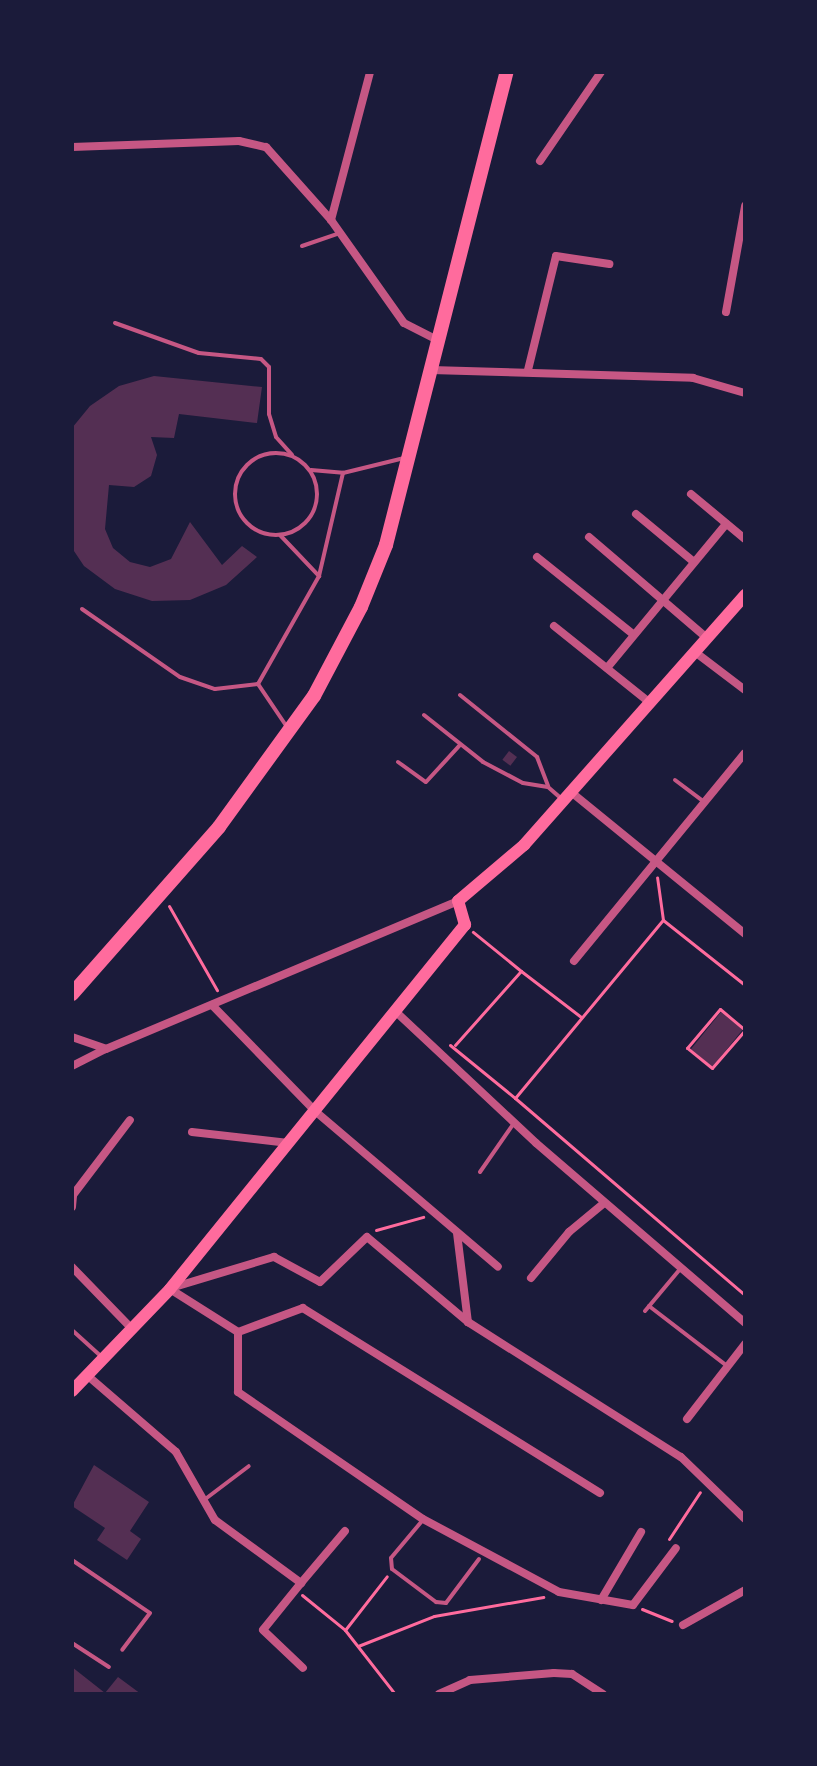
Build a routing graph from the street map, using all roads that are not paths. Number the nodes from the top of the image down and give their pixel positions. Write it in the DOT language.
graph roads {
  1 [pos="370,72"];
  2 [pos="507,72"];
  3 [pos="601,72"];
  4 [pos="72,147"];
  5 [pos="540,161"];
  6 [pos="745,206"];
  7 [pos="331,220"];
  8 [pos="339,233"];
  9 [pos="302,246"];
  10 [pos="609,264"];
  11 [pos="726,312"];
  12 [pos="115,323"];
  13 [pos="438,340"];
  14 [pos="431,370"];
  15 [pos="528,370"];
  16 [pos="745,393"];
  17 [pos="292,455"];
  18 [pos="409,457"];
  19 [pos="309,469"];
  20 [pos="343,473"];
  21 [pos="691,494"];
  22 [pos="636,514"];
  23 [pos="726,524"];
  24 [pos="279,534"];
  25 [pos="589,537"];
  26 [pos="745,539"];
  27 [pos="537,557"];
  28 [pos="694,562"];
  29 [pos="319,576"];
  30 [pos="745,595"];
  31 [pos="663,600"];
  32 [pos="82,609"];
  33 [pos="554,626"];
  34 [pos="634,635"];
  35 [pos="707,638"];
  36 [pos="695,652"];
  37 [pos="607,668"];
  38 [pos="258,684"];
  39 [pos="745,690"];
  40 [pos="460,695"];
  41 [pos="650,703"];
  42 [pos="424,715"];
  43 [pos="290,731"];
  44 [pos="460,745"];
  45 [pos="745,753"];
  46 [pos="398,762"];
  47 [pos="675,780"];
  48 [pos="548,787"];
  49 [pos="567,797"];
  50 [pos="704,802"];
  51 [pos="655,861"];
  52 [pos="458,901"];
  53 [pos="745,934"];
  54 [pos="574,961"];
  55 [pos="74,988"];
  56 [pos="212,1005"];
  57 [pos="395,1011"];
  58 [pos="72,1037"];
  59 [pos="106,1049"];
  60 [pos="72,1066"];
  61 [pos="315,1111"];
  62 [pos="130,1120"];
  63 [pos="514,1123"];
  64 [pos="192,1132"];
  65 [pos="288,1143"];
  66 [pos="480,1172"];
  67 [pos="604,1203"];
  68 [pos="72,1207"];
  69 [pos="457,1233"];
  70 [pos="72,1267"];
  71 [pos="498,1267"];
  72 [pos="681,1268"];
  73 [pos="531,1278"];
  74 [pos="170,1289"];
  75 [pos="649,1306"];
  76 [pos="645,1311"];
  77 [pos="468,1322"];
  78 [pos="745,1323"];
  79 [pos="132,1329"];
  80 [pos="72,1330"];
  81 [pos="238,1332"];
  82 [pos="745,1344"];
  83 [pos="104,1359"];
  84 [pos="728,1366"];
  85 [pos="88,1376"];
  86 [pos="72,1391"];
  87 [pos="687,1419"];
  88 [pos="249,1466"];
  89 [pos="600,1493"];
  90 [pos="204,1500"];
  91 [pos="423,1519"];
  92 [pos="745,1519"];
  93 [pos="345,1531"];
  94 [pos="641,1532"];
  95 [pos="676,1548"];
  96 [pos="479,1559"];
  97 [pos="72,1560"];
  98 [pos="298,1586"];
  99 [pos="745,1590"];
  100 [pos="601,1600"];
  101 [pos="683,1625"];
  102 [pos="72,1643"];
  103 [pos="122,1650"];
  104 [pos="109,1667"];
  105 [pos="303,1668"];
  106 [pos="439,1694"];
  107 [pos="603,1694"];
  1 -- 7 [label="street"];
  2 -- 13 [label="main road"];
  3 -- 5 [label="street"];
  4 -- 7 [label="street"];
  6 -- 11 [label="street"];
  7 -- 8 [label="street"];
  8 -- 9 [label="lane"];
  8 -- 13 [label="street"];
  10 -- 15 [label="street"];
  12 -- 17 [label="lane"];
  13 -- 14 [label="main road"];
  14 -- 15 [label="street"];
  14 -- 18 [label="main road"];
  15 -- 16 [label="street"];
  17 -- 19 [label="lane"];
  17 -- 24 [label="lane"];
  18 -- 20 [label="lane"];
  18 -- 43 [label="main road"];
  19 -- 20 [label="lane"];
  19 -- 24 [label="lane"];
  20 -- 29 [label="lane"];
  21 -- 23 [label="street"];
  22 -- 28 [label="street"];
  23 -- 26 [label="street"];
  23 -- 28 [label="street"];
  24 -- 29 [label="lane"];
  25 -- 31 [label="street"];
  27 -- 34 [label="street"];
  28 -- 31 [label="street"];
  29 -- 38 [label="lane"];
  30 -- 35 [label="main road"];
  31 -- 34 [label="street"];
  31 -- 35 [label="street"];
  32 -- 38 [label="lane"];
  33 -- 37 [label="street"];
  34 -- 37 [label="street"];
  35 -- 36 [label="main road"];
  36 -- 39 [label="street"];
  36 -- 41 [label="main road"];
  37 -- 41 [label="street"];
  38 -- 43 [label="lane"];
  40 -- 48 [label="lane"];
  41 -- 49 [label="main road"];
  42 -- 44 [label="lane"];
  43 -- 55 [label="main road"];
  44 -- 46 [label="lane"];
  44 -- 48 [label="lane"];
  45 -- 50 [label="street"];
  47 -- 50 [label="lane"];
  48 -- 49 [label="lane"];
  49 -- 51 [label="street"];
  49 -- 52 [label="main road"];
  50 -- 51 [label="street"];
  51 -- 53 [label="street"];
  51 -- 54 [label="street"];
  52 -- 56 [label="street"];
  52 -- 57 [label="main road"];
  56 -- 59 [label="street"];
  56 -- 61 [label="street"];
  57 -- 61 [label="main road"];
  57 -- 63 [label="street"];
  58 -- 59 [label="street"];
  59 -- 60 [label="street"];
  61 -- 65 [label="main road"];
  61 -- 69 [label="street"];
  62 -- 68 [label="street"];
  63 -- 66 [label="lane"];
  63 -- 67 [label="street"];
  64 -- 65 [label="street"];
  65 -- 74 [label="main road"];
  67 -- 72 [label="street"];
  67 -- 73 [label="street"];
  69 -- 71 [label="street"];
  69 -- 77 [label="street"];
  70 -- 79 [label="street"];
  72 -- 75 [label="lane"];
  72 -- 78 [label="street"];
  74 -- 77 [label="street"];
  74 -- 79 [label="main road"];
  74 -- 81 [label="street"];
  75 -- 76 [label="lane"];
  75 -- 84 [label="lane"];
  77 -- 92 [label="street"];
  79 -- 83 [label="main road"];
  80 -- 83 [label="lane"];
  81 -- 89 [label="street"];
  81 -- 91 [label="street"];
  82 -- 84 [label="street"];
  83 -- 85 [label="main road"];
  84 -- 87 [label="street"];
  85 -- 86 [label="main road"];
  85 -- 90 [label="street"];
  88 -- 90 [label="lane"];
  90 -- 98 [label="street"];
  91 -- 96 [label="lane"];
  91 -- 100 [label="street"];
  93 -- 98 [label="street"];
  94 -- 100 [label="street"];
  95 -- 100 [label="street"];
  97 -- 103 [label="lane"];
  98 -- 105 [label="street"];
  99 -- 101 [label="street"];
  102 -- 104 [label="lane"];
  106 -- 107 [label="street"];
}
